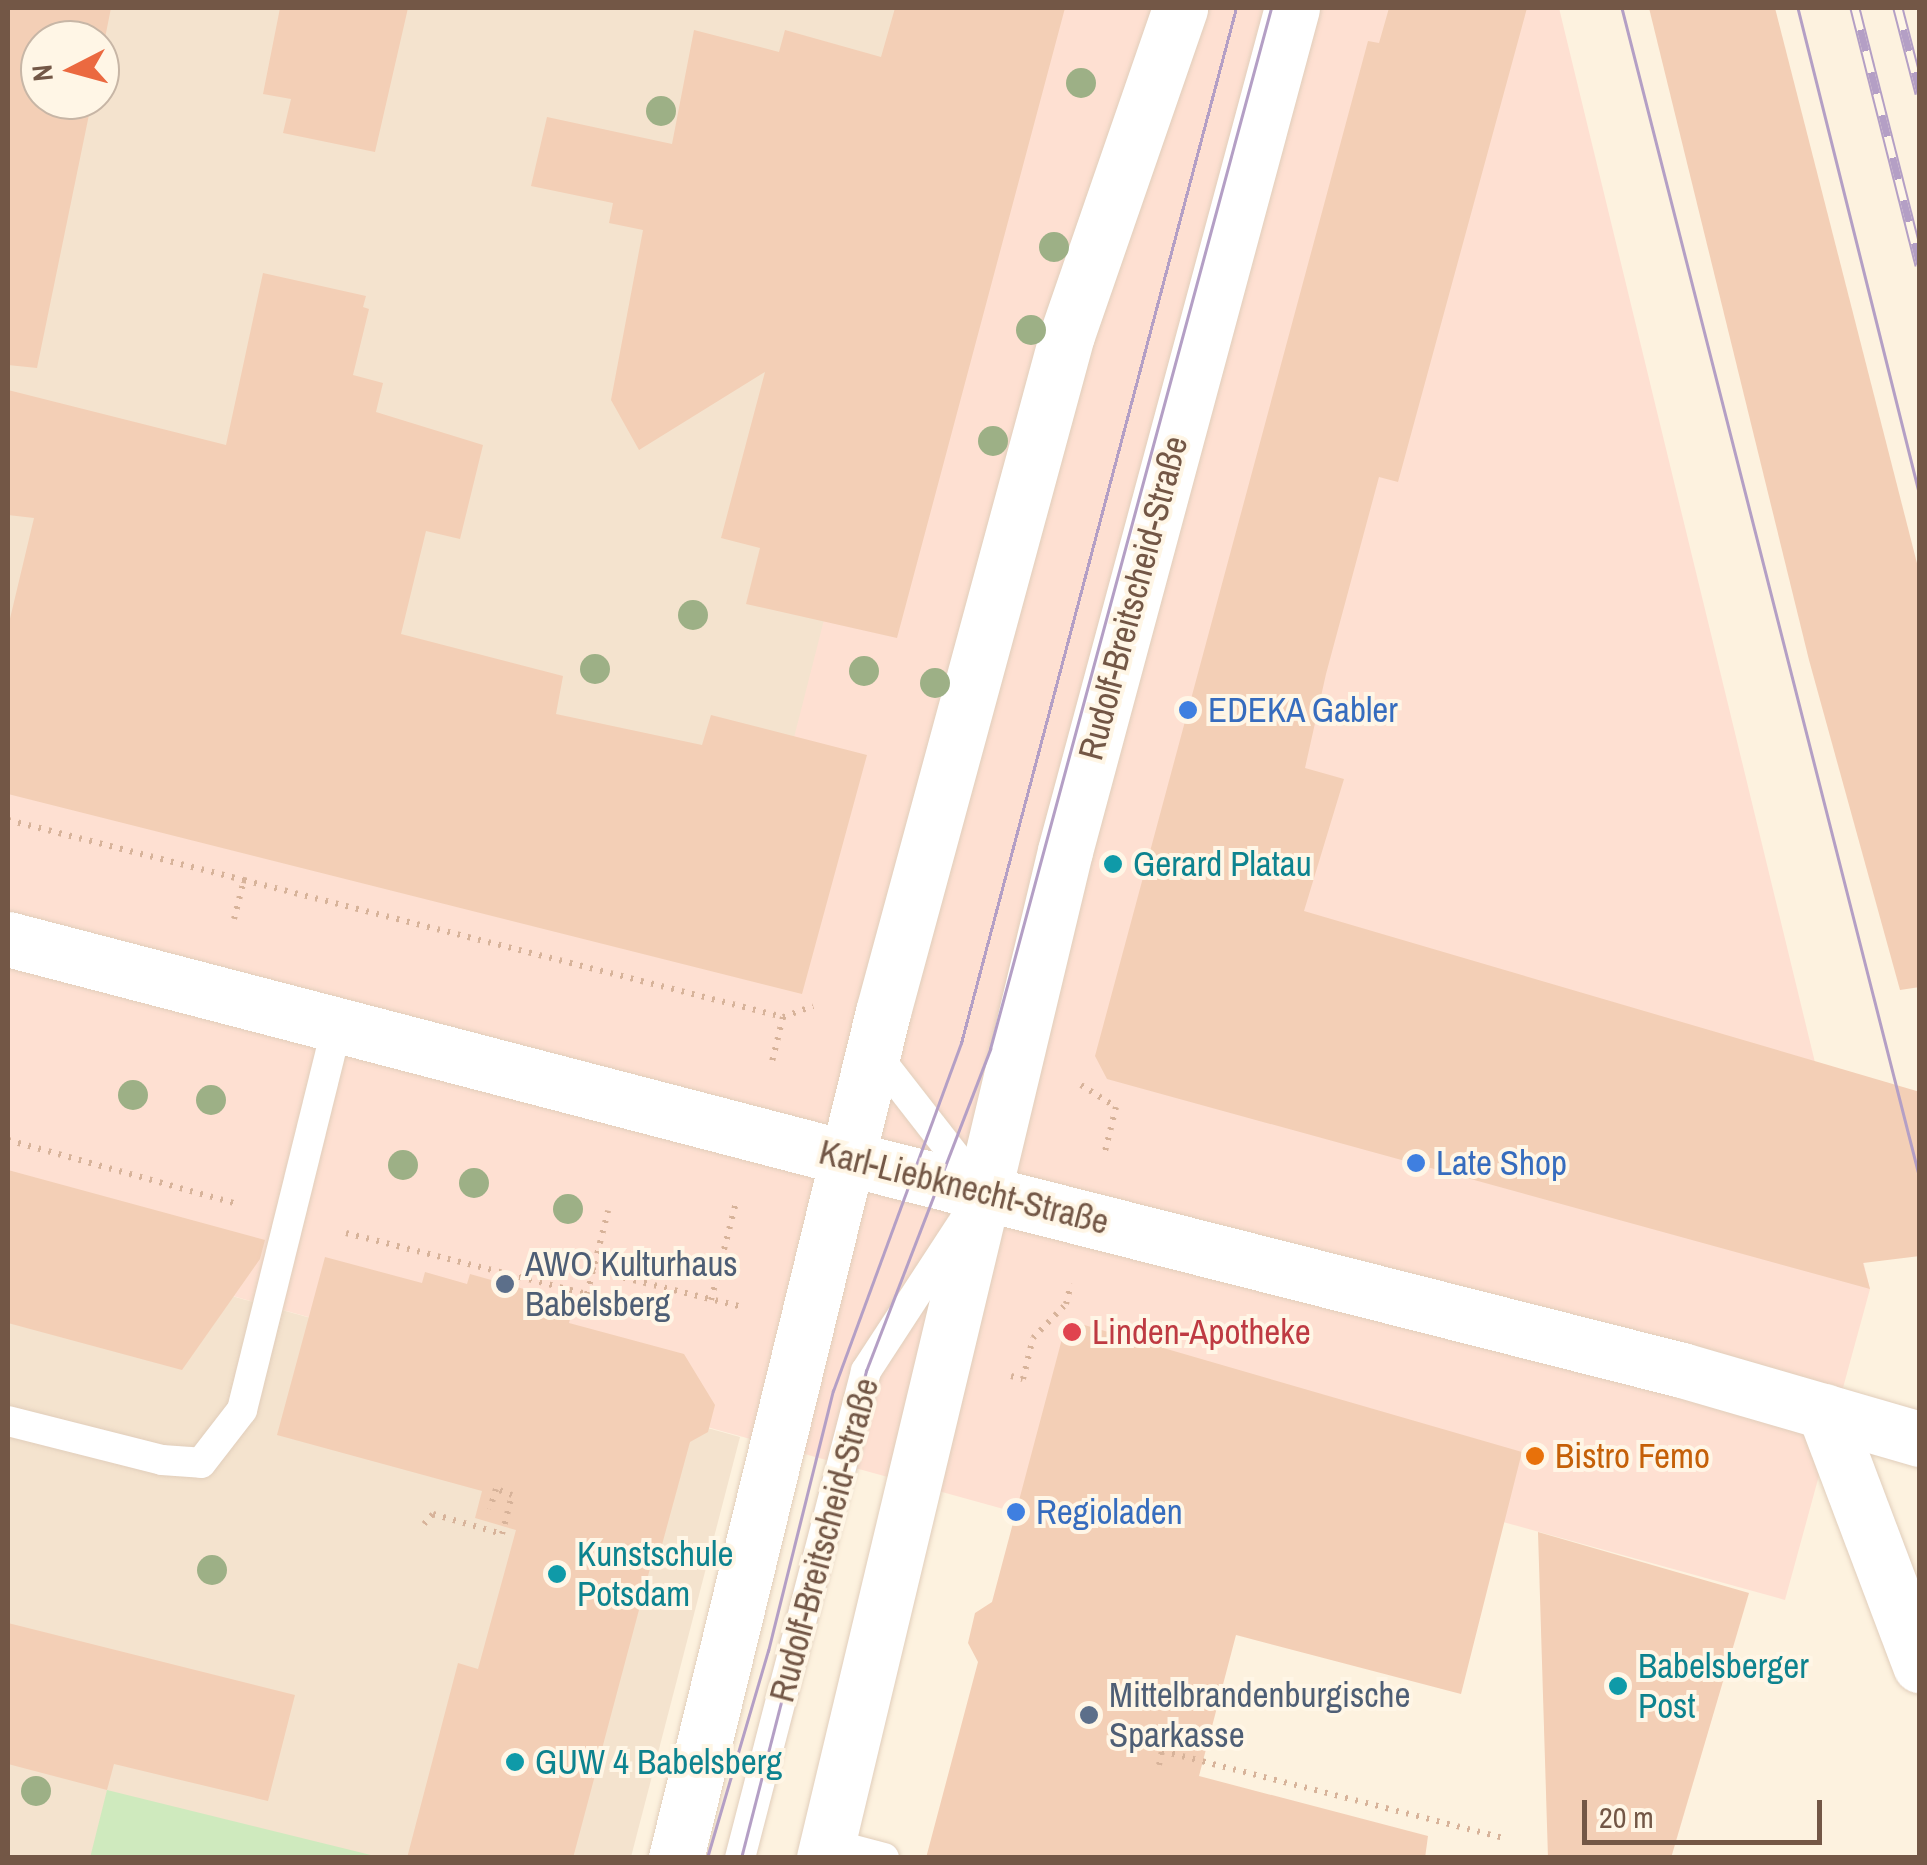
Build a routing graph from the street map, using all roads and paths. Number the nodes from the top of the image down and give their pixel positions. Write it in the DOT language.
graph roads {
  1 [pos="1180,8"];
  2 [pos="1292,8"];
  3 [pos="8,820"];
  4 [pos="244,880"];
  5 [pos="8,939"];
  6 [pos="337,1026"];
  7 [pos="874,1052"];
  8 [pos="847,1158"];
  9 [pos="983,1192"];
  10 [pos="1824,1411"];
  11 [pos="8,1421"];
  12 [pos="1920,1438"];
  13 [pos="490,1509"];
  14 [pos="424,1524"];
  15 [pos="1920,1665"];
  16 [pos="1158,1765"];
  17 [pos="1503,1838"];
  18 [pos="825,1850"];
  19 [pos="676,1858"];
  20 [pos="740,1858"];
  21 [pos="884,1858"];
  1 -- 7 [label="street, Rudolf-Breitscheid-Straße"];
  2 -- 9 [label="street, Rudolf-Breitscheid-Straße"];
  3 -- 4 [label="path"];
  5 -- 6 [label="street, Karl-Liebknecht-Straße"];
  6 -- 8 [label="street, Karl-Liebknecht-Straße"];
  6 -- 11 [label="lane"];
  7 -- 8 [label="street, Rudolf-Breitscheid-Straße"];
  7 -- 9 [label="lane"];
  8 -- 9 [label="street, Karl-Liebknecht-Straße"];
  8 -- 19 [label="street, Rudolf-Breitscheid-Straße"];
  9 -- 10 [label="street, Karl-Liebknecht-Straße"];
  9 -- 18 [label="street, Rudolf-Breitscheid-Straße"];
  9 -- 20 [label="lane, Rudolf-Breitscheid-Straße"];
  10 -- 12 [label="street, Karl-Liebknecht-Straße"];
  10 -- 15 [label="street"];
  13 -- 14 [label="path"];
  16 -- 17 [label="path"];
  18 -- 21 [label="lane"];
}
